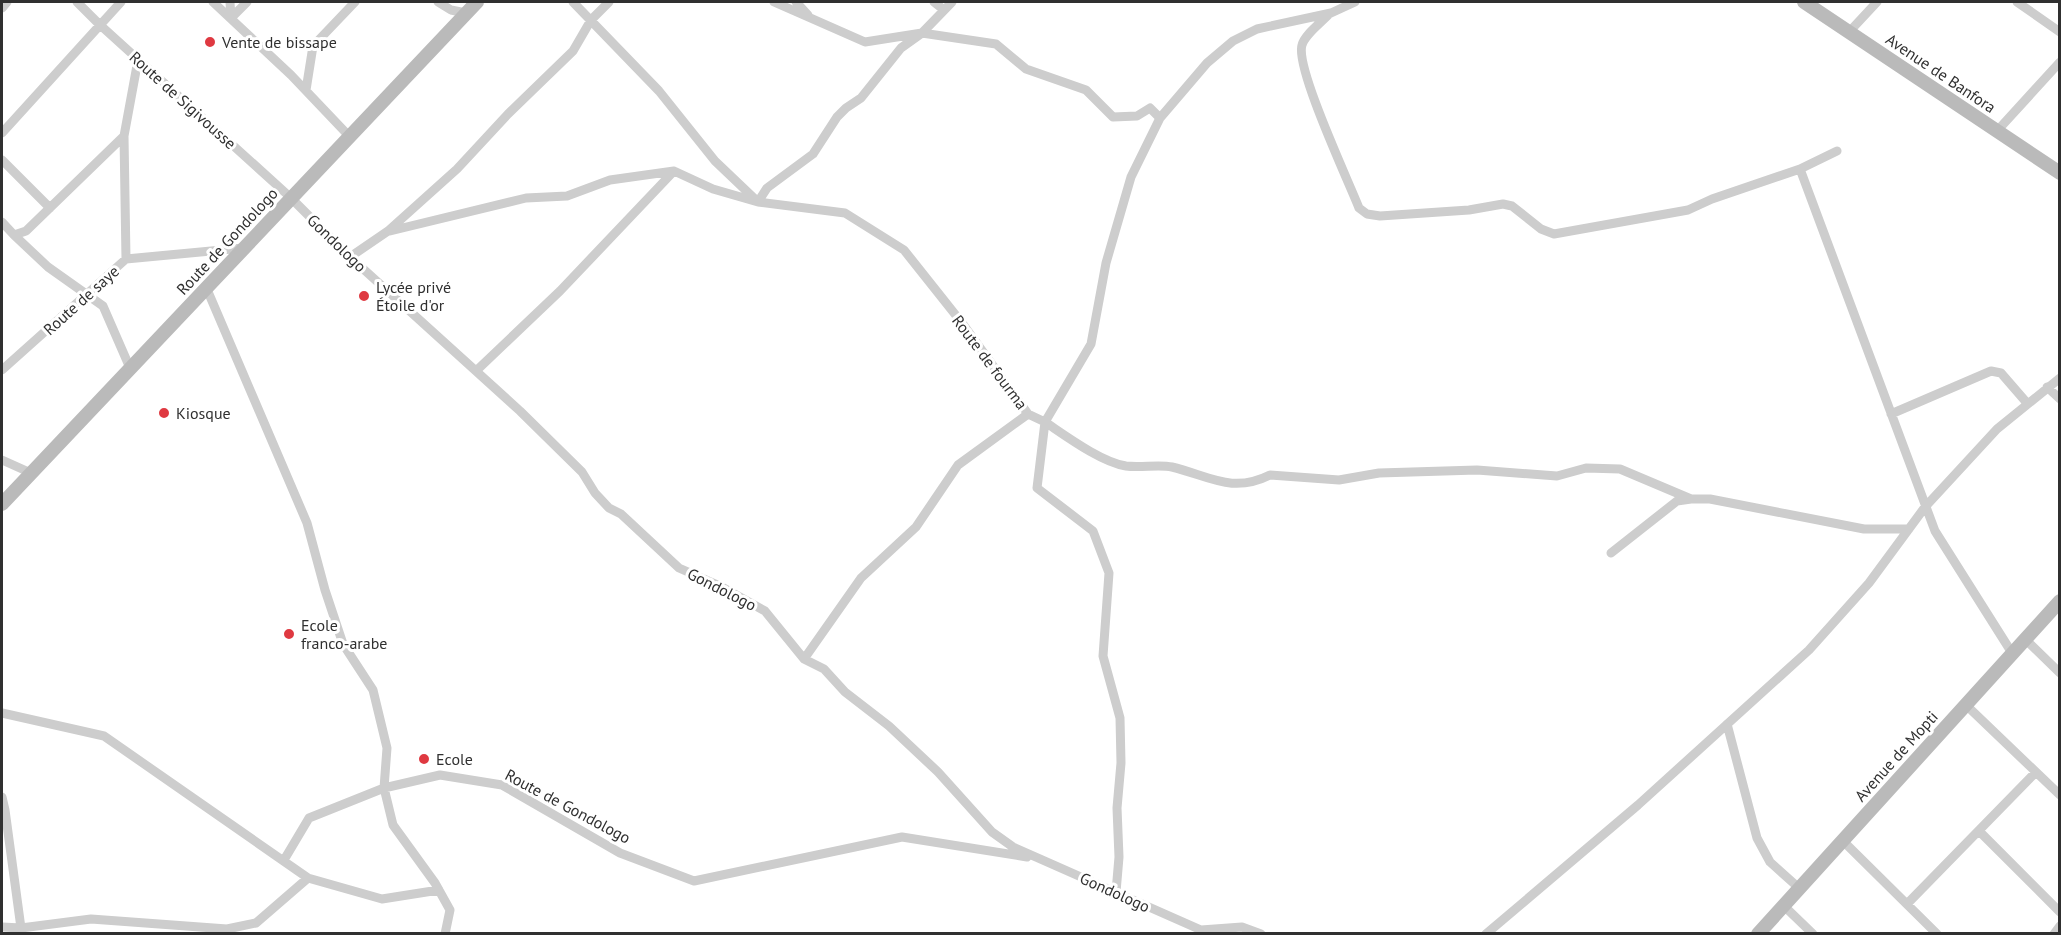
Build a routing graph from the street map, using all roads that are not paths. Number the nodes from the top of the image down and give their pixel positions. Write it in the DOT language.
graph roads {
  1 [pos="7,2"];
  2 [pos="77,2"];
  3 [pos="121,2"];
  4 [pos="213,2"];
  5 [pos="230,2"];
  6 [pos="247,2"];
  7 [pos="355,2"];
  8 [pos="438,2"];
  9 [pos="477,2"];
  10 [pos="573,2"];
  11 [pos="609,2"];
  12 [pos="774,2"];
  13 [pos="796,2"];
  14 [pos="934,2"];
  15 [pos="952,2"];
  16 [pos="1355,2"];
  17 [pos="1804,2"];
  18 [pos="1877,2"];
  19 [pos="2017,2"];
  20 [pos="2,8"];
  21 [pos="944,10"];
  22 [pos="1331,13"];
  23 [pos="466,14"];
  24 [pos="231,18"];
  25 [pos="812,18"];
  26 [pos="591,20"];
  27 [pos="99,24"];
  28 [pos="1850,31"];
  29 [pos="2060,32"];
  30 [pos="922,33"];
  31 [pos="138,60"];
  32 [pos="2060,62"];
  33 [pos="306,90"];
  34 [pos="1160,118"];
  35 [pos="1997,131"];
  36 [pos="2,133"];
  37 [pos="124,136"];
  38 [pos="349,136"];
  39 [pos="1837,151"];
  40 [pos="2,160"];
  41 [pos="1800,169"];
  42 [pos="674,171"];
  43 [pos="2060,173"];
  44 [pos="290,197"];
  45 [pos="758,202"];
  46 [pos="50,208"];
  47 [pos="2,222"];
  48 [pos="388,231"];
  49 [pos="14,235"];
  50 [pos="243,248"];
  51 [pos="351,256"];
  52 [pos="126,259"];
  53 [pos="206,287"];
  54 [pos="87,295"];
  55 [pos="130,368"];
  56 [pos="2,370"];
  57 [pos="476,371"];
  58 [pos="2060,378"];
  59 [pos="2047,387"];
  60 [pos="2060,399"];
  61 [pos="2026,403"];
  62 [pos="1028,414"];
  63 [pos="1891,414"];
  64 [pos="1045,422"];
  65 [pos="2,460"];
  66 [pos="31,473"];
  67 [pos="1691,499"];
  68 [pos="2,504"];
  69 [pos="1925,507"];
  70 [pos="1909,529"];
  71 [pos="1611,553"];
  72 [pos="2060,602"];
  73 [pos="2025,639"];
  74 [pos="2012,654"];
  75 [pos="804,659"];
  76 [pos="2060,673"];
  77 [pos="1966,705"];
  78 [pos="2,713"];
  79 [pos="1726,724"];
  80 [pos="2036,772"];
  81 [pos="384,788"];
  82 [pos="2060,795"];
  83 [pos="2,797"];
  84 [pos="1979,831"];
  85 [pos="1842,840"];
  86 [pos="1038,858"];
  87 [pos="284,860"];
  88 [pos="308,878"];
  89 [pos="1799,888"];
  90 [pos="439,890"];
  91 [pos="1116,892"];
  92 [pos="1907,904"];
  93 [pos="1783,905"];
  94 [pos="2060,912"];
  95 [pos="2060,926"];
  96 [pos="2,927"];
  97 [pos="21,928"];
  98 [pos="444,933"];
  99 [pos="1261,933"];
  100 [pos="1486,933"];
  101 [pos="1758,933"];
  102 [pos="1813,933"];
  103 [pos="1937,933"];
  104 [pos="2054,933"];
  1 -- 20 [label="street"];
  2 -- 27 [label="street, Route de Sigivousse"];
  3 -- 27 [label="street"];
  4 -- 24 [label="street"];
  5 -- 24 [label="street"];
  6 -- 24 [label="street"];
  7 -- 33 [label="street"];
  8 -- 23 [label="street"];
  9 -- 23 [label="street, Route de Gondologo"];
  10 -- 26 [label="street"];
  11 -- 26 [label="street"];
  12 -- 25 [label="street"];
  13 -- 25 [label="street"];
  14 -- 21 [label="street"];
  15 -- 21 [label="street"];
  16 -- 22 [label="street"];
  17 -- 28 [label="street, Avenue de Banfora"];
  18 -- 28 [label="street"];
  19 -- 29 [label="street"];
  21 -- 30 [label="street"];
  22 -- 34 [label="street"];
  22 -- 41 [label="street"];
  23 -- 38 [label="street, Route de Gondologo"];
  24 -- 33 [label="street"];
  25 -- 30 [label="street"];
  26 -- 45 [label="street"];
  26 -- 48 [label="street"];
  27 -- 31 [label="street, Route de Sigivousse"];
  27 -- 36 [label="street"];
  28 -- 35 [label="street, Avenue de Banfora"];
  30 -- 34 [label="street"];
  30 -- 45 [label="street"];
  31 -- 37 [label="street"];
  31 -- 44 [label="street, Route de Sigivousse"];
  32 -- 35 [label="street"];
  33 -- 38 [label="street"];
  34 -- 64 [label="street"];
  35 -- 43 [label="street, Avenue de Banfora"];
  37 -- 46 [label="street"];
  37 -- 52 [label="street"];
  38 -- 44 [label="street, Route de Gondologo"];
  39 -- 41 [label="street"];
  40 -- 46 [label="street"];
  41 -- 63 [label="street"];
  42 -- 45 [label="street, Route de fourma"];
  42 -- 48 [label="street"];
  42 -- 57 [label="street"];
  44 -- 50 [label="street, Route de Gondologo"];
  44 -- 51 [label="street, Gondologo"];
  45 -- 62 [label="street, Route de fourma"];
  46 -- 49 [label="street"];
  47 -- 49 [label="street"];
  48 -- 51 [label="street"];
  49 -- 54 [label="street"];
  50 -- 52 [label="street, Route de saye"];
  50 -- 53 [label="street, Route de Gondologo"];
  51 -- 57 [label="street, Gondologo"];
  52 -- 54 [label="street, Route de saye"];
  53 -- 55 [label="street, Route de Gondologo"];
  53 -- 81 [label="street"];
  54 -- 55 [label="street"];
  54 -- 56 [label="street, Route de saye"];
  55 -- 66 [label="street, Route de Gondologo"];
  57 -- 75 [label="street, Gondologo"];
  58 -- 59 [label="street"];
  59 -- 60 [label="street"];
  59 -- 61 [label="street"];
  61 -- 63 [label="street"];
  61 -- 69 [label="street"];
  62 -- 64 [label="street, Route de fourma"];
  62 -- 75 [label="street"];
  63 -- 69 [label="street"];
  64 -- 67 [label="street"];
  64 -- 91 [label="street, Route de fourma"];
  65 -- 66 [label="street"];
  66 -- 68 [label="street, Route de Gondologo"];
  67 -- 70 [label="street"];
  67 -- 71 [label="street"];
  69 -- 70 [label="street"];
  69 -- 74 [label="street"];
  70 -- 79 [label="street"];
  72 -- 73 [label="street, Avenue de Mopti"];
  73 -- 74 [label="street, Avenue de Mopti"];
  73 -- 76 [label="street"];
  74 -- 77 [label="street, Avenue de Mopti"];
  75 -- 86 [label="street, Gondologo"];
  77 -- 80 [label="street"];
  77 -- 85 [label="street, Avenue de Mopti"];
  78 -- 87 [label="street"];
  79 -- 89 [label="street"];
  79 -- 100 [label="street"];
  80 -- 82 [label="street"];
  80 -- 84 [label="street"];
  81 -- 86 [label="street, Route de Gondologo"];
  81 -- 87 [label="street, Route de Gondologo"];
  81 -- 90 [label="street"];
  83 -- 97 [label="street"];
  84 -- 92 [label="street"];
  84 -- 94 [label="street"];
  85 -- 89 [label="street, Avenue de Mopti"];
  85 -- 92 [label="street"];
  86 -- 91 [label="street, Gondologo"];
  87 -- 88 [label="street"];
  88 -- 90 [label="street"];
  88 -- 97 [label="street"];
  89 -- 93 [label="street, Avenue de Mopti"];
  90 -- 98 [label="street"];
  91 -- 99 [label="street, Gondologo"];
  92 -- 103 [label="street"];
  93 -- 101 [label="street, Avenue de Mopti"];
  93 -- 102 [label="street"];
  95 -- 104 [label="street"];
  96 -- 97 [label="street"];
}
